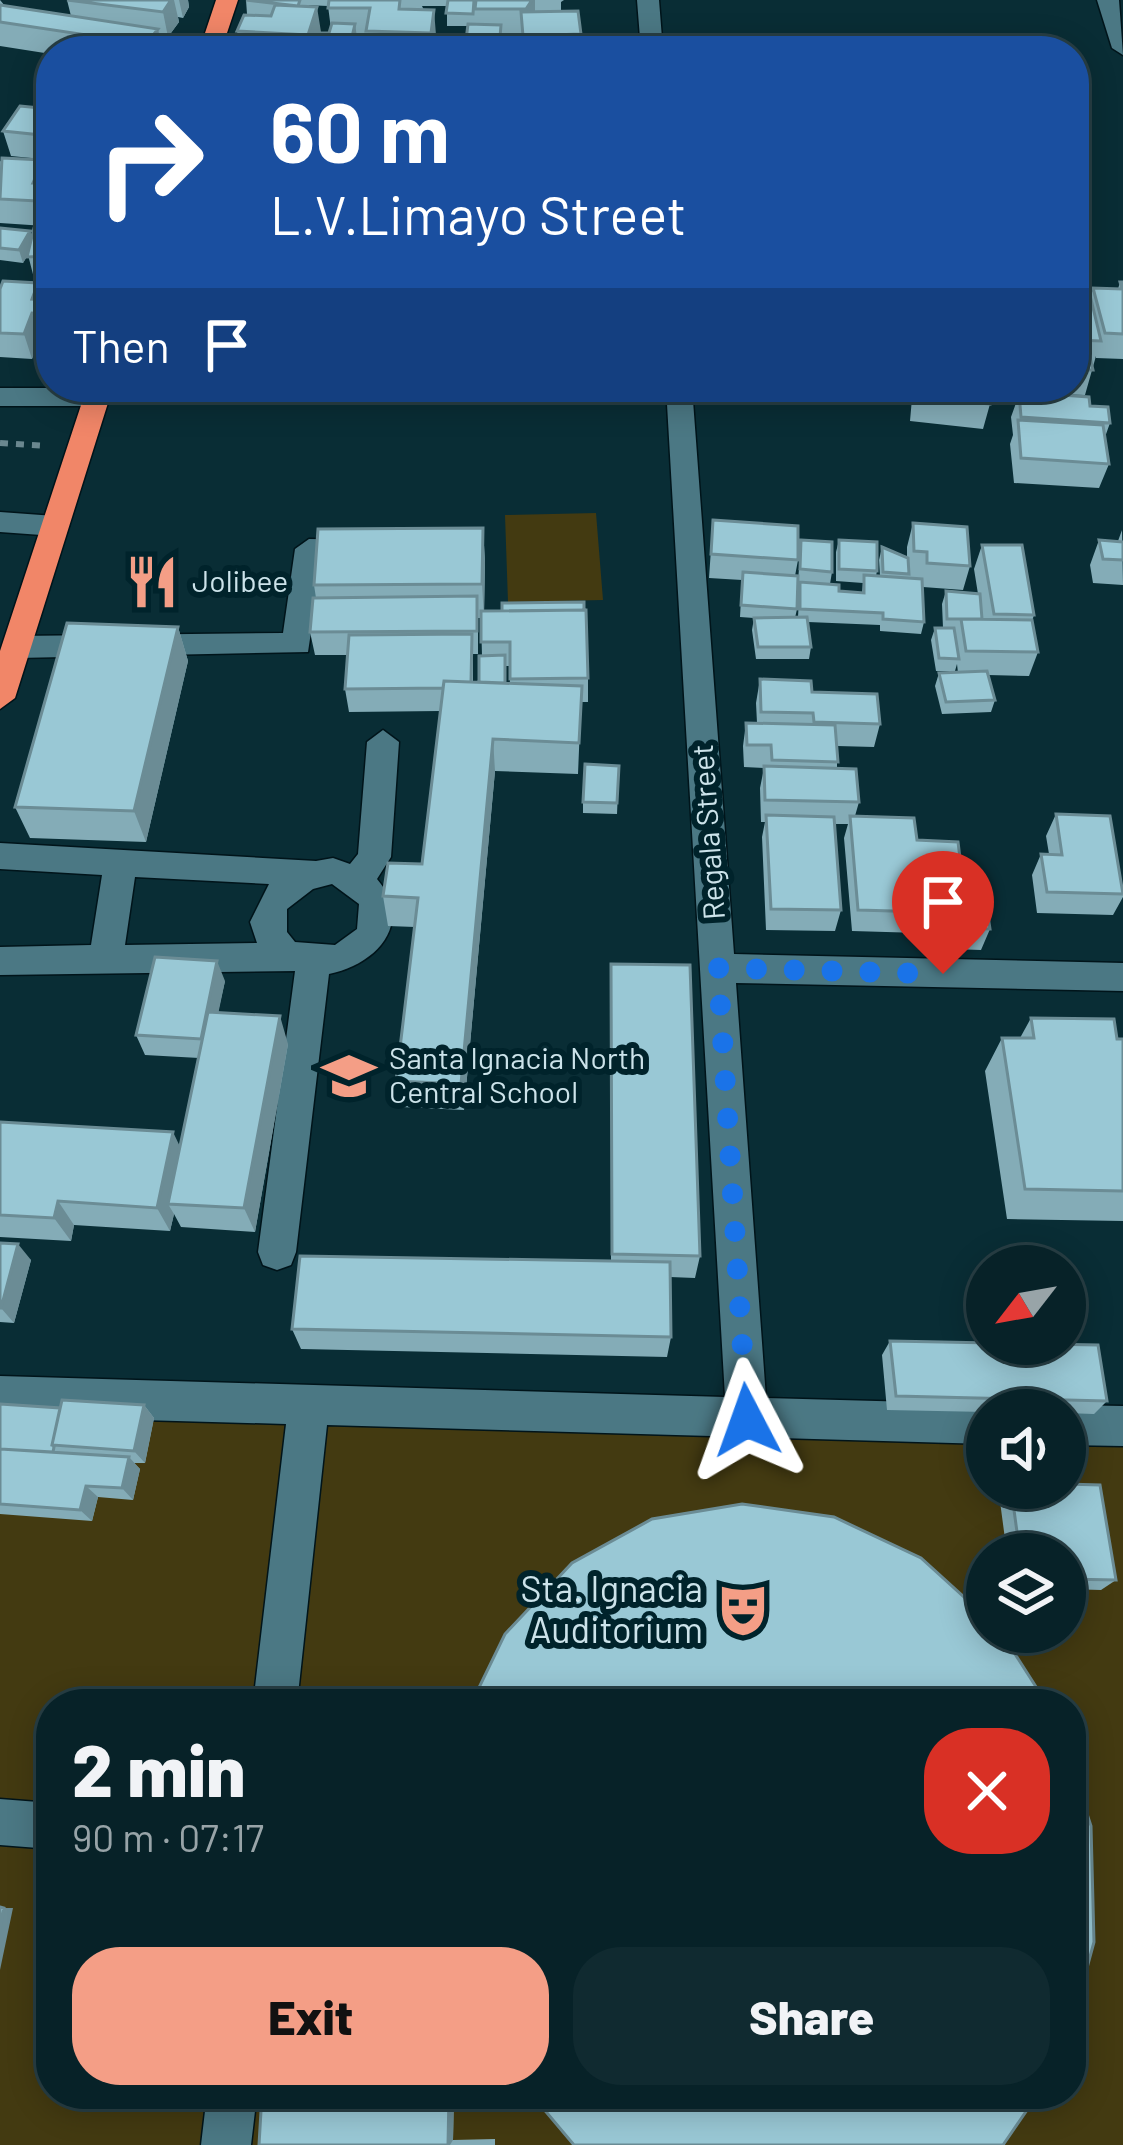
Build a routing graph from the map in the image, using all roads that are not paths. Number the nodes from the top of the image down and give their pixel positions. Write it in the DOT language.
graph roads {
  1 [pos="226,0"];
  2 [pos="648,0"];
  3 [pos="1108,0"];
  4 [pos="215,36"];
  5 [pos="651,36"];
  6 [pos="1123,48"];
  7 [pos="0,297"];
  8 [pos="36,298"];
  9 [pos="36,395"];
  10 [pos="0,397"];
  11 [pos="95,402"];
  12 [pos="680,402"];
  13 [pos="0,522"];
  14 [pos="55,526"];
  15 [pos="400,551"];
  16 [pos="17,647"];
  17 [pos="0,698"];
  18 [pos="383,742"];
  19 [pos="0,856"];
  20 [pos="121,861"];
  21 [pos="311,873"];
  22 [pos="358,880"];
  23 [pos="106,960"];
  24 [pos="302,960"];
  25 [pos="0,961"];
  26 [pos="718,968"];
  27 [pos="1123,977"];
  28 [pos="277,1252"];
  29 [pos="0,1396"];
  30 [pos="308,1408"];
  31 [pos="747,1420"];
  32 [pos="966,1424"];
  33 [pos="1086,1425"];
  34 [pos="1123,1426"];
  35 [pos="277,1689"];
  36 [pos="0,1822"];
  37 [pos="36,1825"];
  38 [pos="230,2109"];
  39 [pos="226,2145"];
  1 -- 4 [label="highway"];
  2 -- 5 [label="street"];
  3 -- 6 [label="street"];
  7 -- 8 [label="street"];
  9 -- 10 [label="street"];
  11 -- 14 [label="highway"];
  12 -- 26 [label="street, Regala Street"];
  13 -- 14 [label="street"];
  14 -- 16 [label="highway"];
  15 -- 16 [label="street"];
  16 -- 17 [label="highway"];
  18 -- 22 [label="street"];
  19 -- 20 [label="street"];
  20 -- 21 [label="street"];
  20 -- 23 [label="street"];
  21 -- 22 [label="street"];
  21 -- 24 [label="street"];
  22 -- 24 [label="street"];
  23 -- 24 [label="street"];
  23 -- 25 [label="street"];
  24 -- 28 [label="street"];
  26 -- 27 [label="street"];
  26 -- 31 [label="street, Regala Street"];
  29 -- 30 [label="street"];
  30 -- 31 [label="street"];
  30 -- 35 [label="street"];
  31 -- 32 [label="street"];
  33 -- 34 [label="street"];
  36 -- 37 [label="street"];
  38 -- 39 [label="street"];
}
